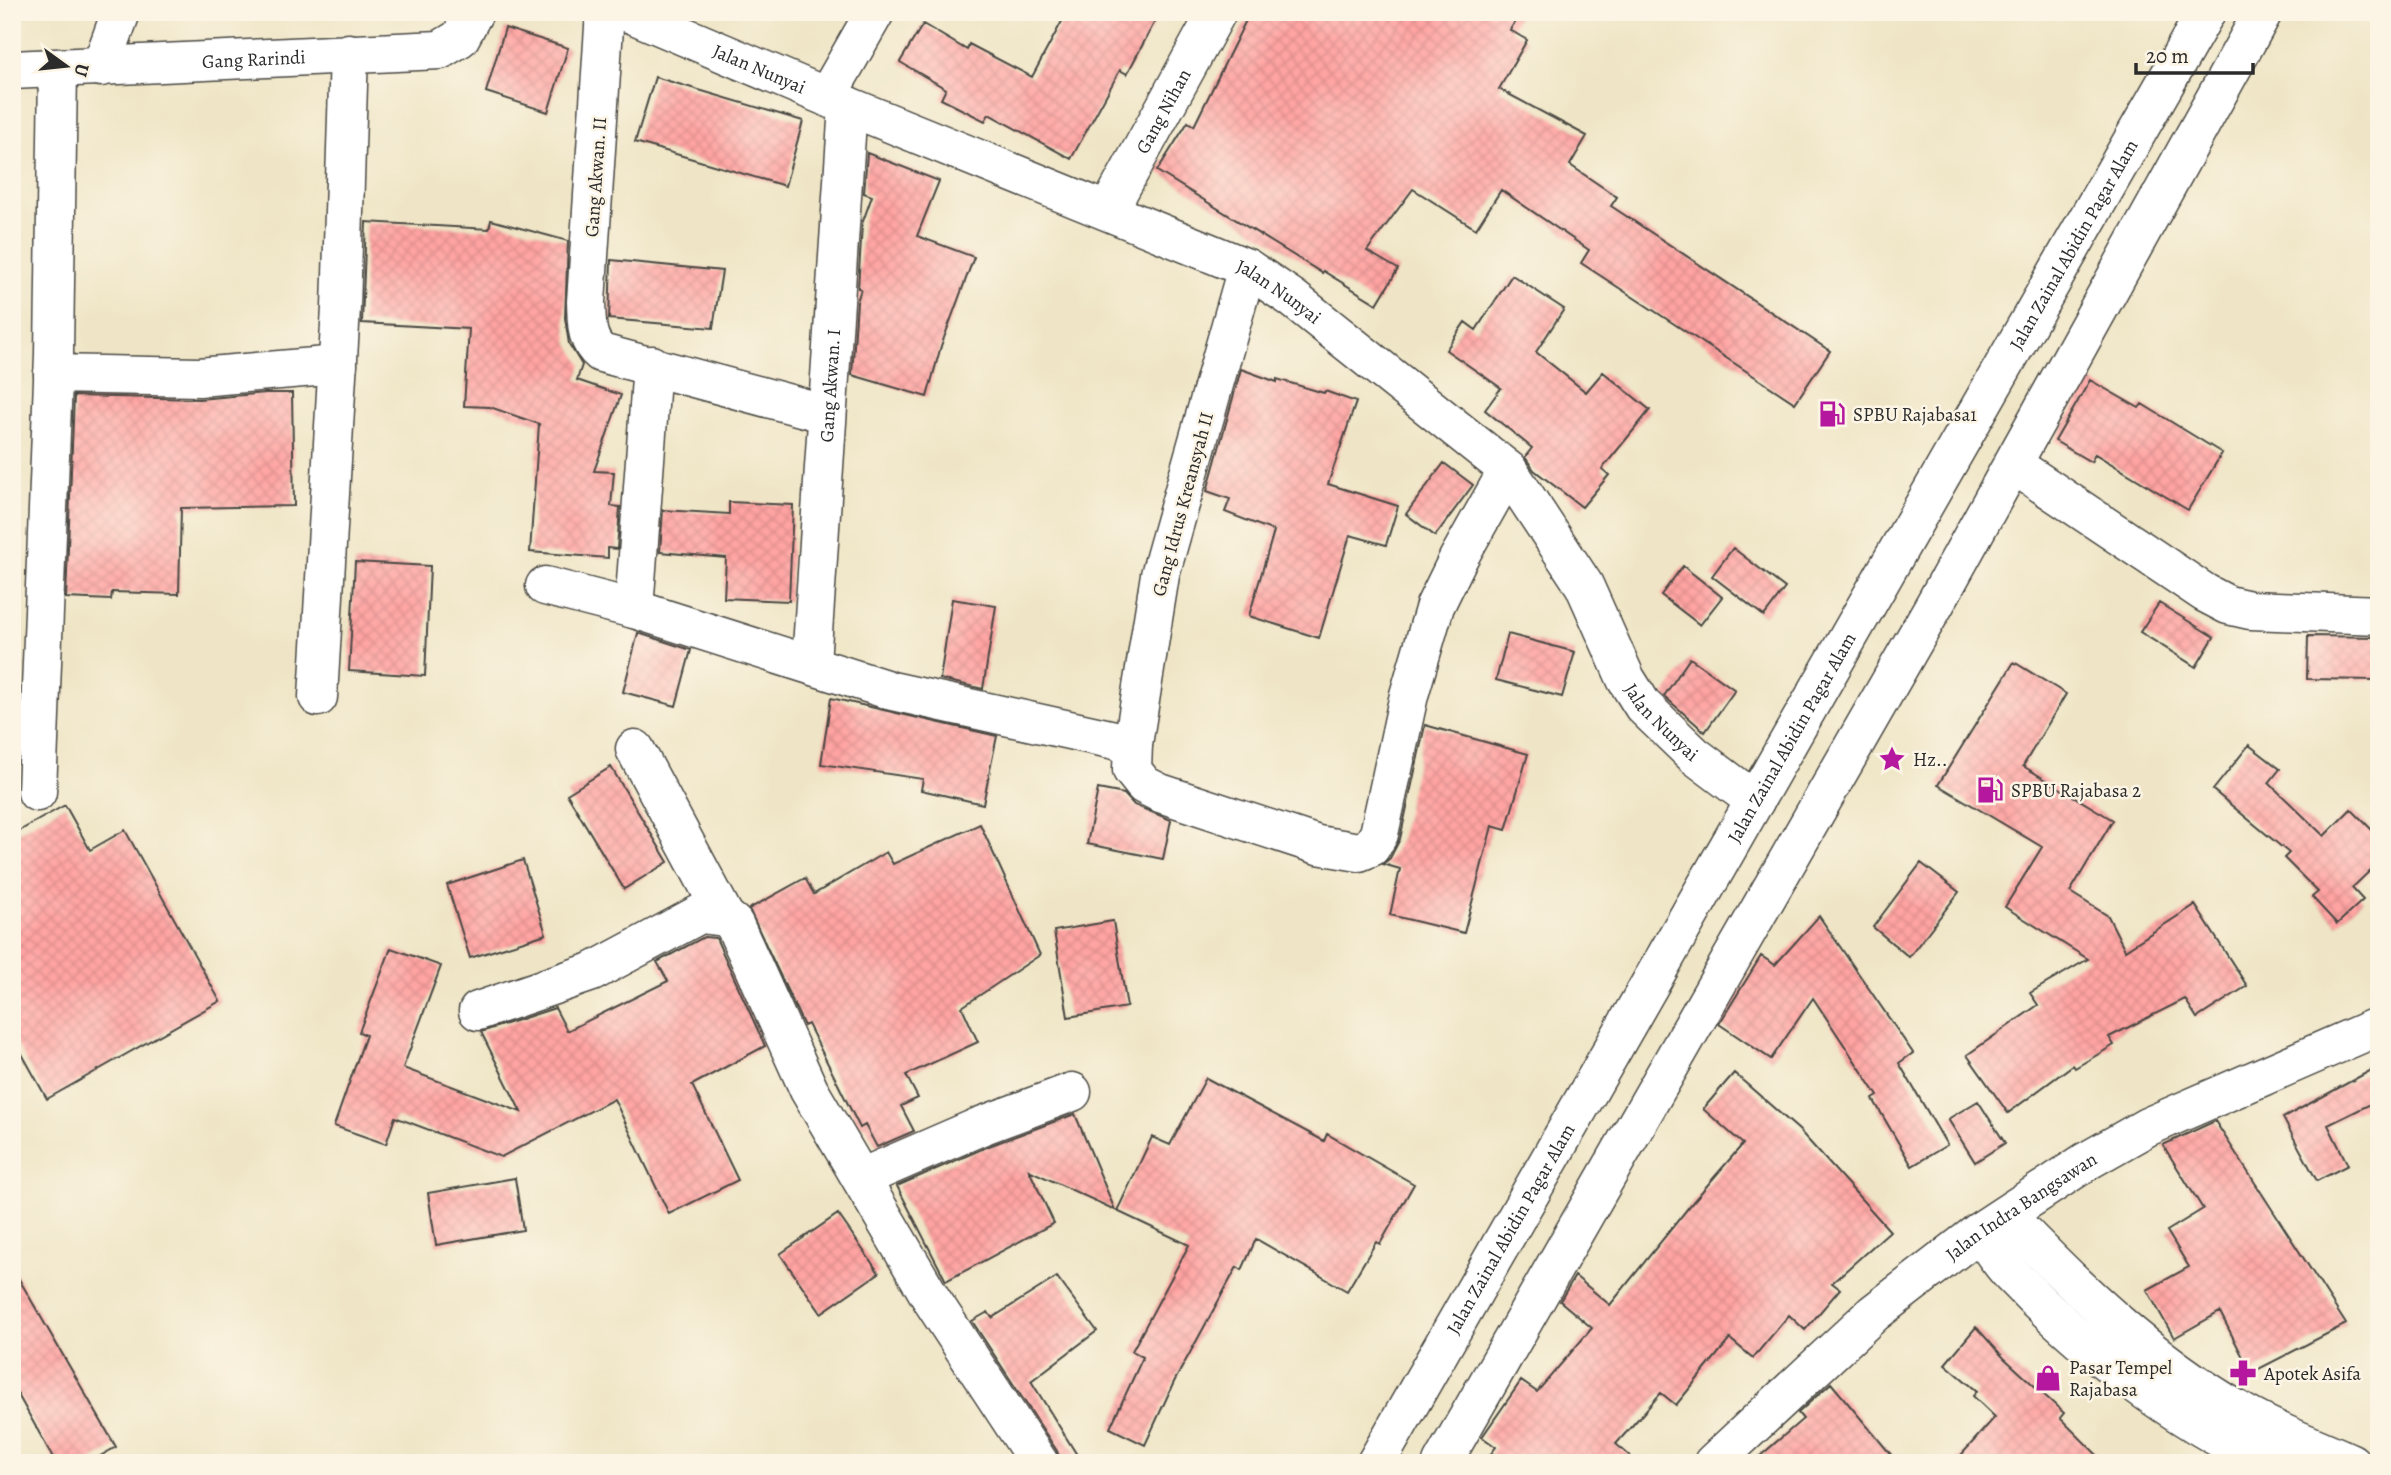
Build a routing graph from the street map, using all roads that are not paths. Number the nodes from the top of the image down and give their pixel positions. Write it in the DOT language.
graph roads {
  1 [pos="121,12"];
  2 [pos="474,12"];
  3 [pos="606,12"];
  4 [pos="627,12"];
  5 [pos="875,12"];
  6 [pos="1217,12"];
  7 [pos="2206,12"];
  8 [pos="2263,12"];
  9 [pos="349,53"];
  10 [pos="101,67"];
  11 [pos="58,69"];
  12 [pos="12,70"];
  13 [pos="837,101"];
  14 [pos="1108,211"];
  15 [pos="1247,268"];
  16 [pos="338,365"];
  17 [pos="652,365"];
  18 [pos="53,373"];
  19 [pos="827,414"];
  20 [pos="2014,465"];
  21 [pos="1508,470"];
  22 [pos="545,586"];
  23 [pos="634,609"];
  24 [pos="2379,615"];
  25 [pos="811,663"];
  26 [pos="318,697"];
  27 [pos="1133,744"];
  28 [pos="635,749"];
  29 [pos="37,792"];
  30 [pos="1755,801"];
  31 [pos="725,917"];
  32 [pos="478,1011"];
  33 [pos="2379,1026"];
  34 [pos="1072,1092"];
  35 [pos="861,1178"];
  36 [pos="1993,1223"];
  37 [pos="1730,1458"];
  38 [pos="1039,1463"];
  39 [pos="1376,1463"];
  40 [pos="1442,1463"];
  41 [pos="2267,1463"];
  42 [pos="2351,1463"];
  1 -- 10 [label="main road"];
  2 -- 9 [label="main road, Gang Rarindi"];
  3 -- 17 [label="main road, Gang Akwan. II"];
  4 -- 13 [label="main road, Jalan Nunyai"];
  5 -- 13 [label="main road"];
  6 -- 14 [label="main road, Gang Nihan"];
  7 -- 30 [label="main road, Jalan Zainal Abidin Pagar Alam"];
  8 -- 20 [label="main road"];
  9 -- 10 [label="main road, Gang Rarindi"];
  9 -- 16 [label="main road"];
  10 -- 11 [label="main road, Gang Rarindi"];
  11 -- 12 [label="main road, Gang Rarindi"];
  11 -- 18 [label="main road"];
  13 -- 14 [label="main road, Jalan Nunyai"];
  13 -- 19 [label="main road, Gang Akwan. I"];
  14 -- 15 [label="main road, Jalan Nunyai"];
  15 -- 21 [label="main road, Jalan Nunyai"];
  15 -- 27 [label="main road, Gang Idrus Kreansyah II"];
  16 -- 18 [label="main road"];
  16 -- 26 [label="main road"];
  17 -- 19 [label="main road"];
  17 -- 23 [label="main road"];
  18 -- 29 [label="main road"];
  19 -- 25 [label="main road, Gang Akwan. I"];
  20 -- 24 [label="main road"];
  20 -- 40 [label="main road"];
  21 -- 27 [label="main road, Gang Idrus Kreansyah II"];
  21 -- 30 [label="main road, Jalan Nunyai"];
  22 -- 23 [label="main road"];
  23 -- 25 [label="main road"];
  25 -- 27 [label="main road"];
  28 -- 31 [label="main road"];
  30 -- 39 [label="main road, Jalan Zainal Abidin Pagar Alam"];
  31 -- 32 [label="main road"];
  31 -- 35 [label="main road"];
  33 -- 36 [label="main road, Jalan Indra Bangsawan"];
  34 -- 35 [label="main road"];
  35 -- 38 [label="main road"];
  36 -- 37 [label="main road, Jalan Indra Bangsawan"];
  36 -- 41 [label="main road"];
  36 -- 42 [label="main road"];
}
